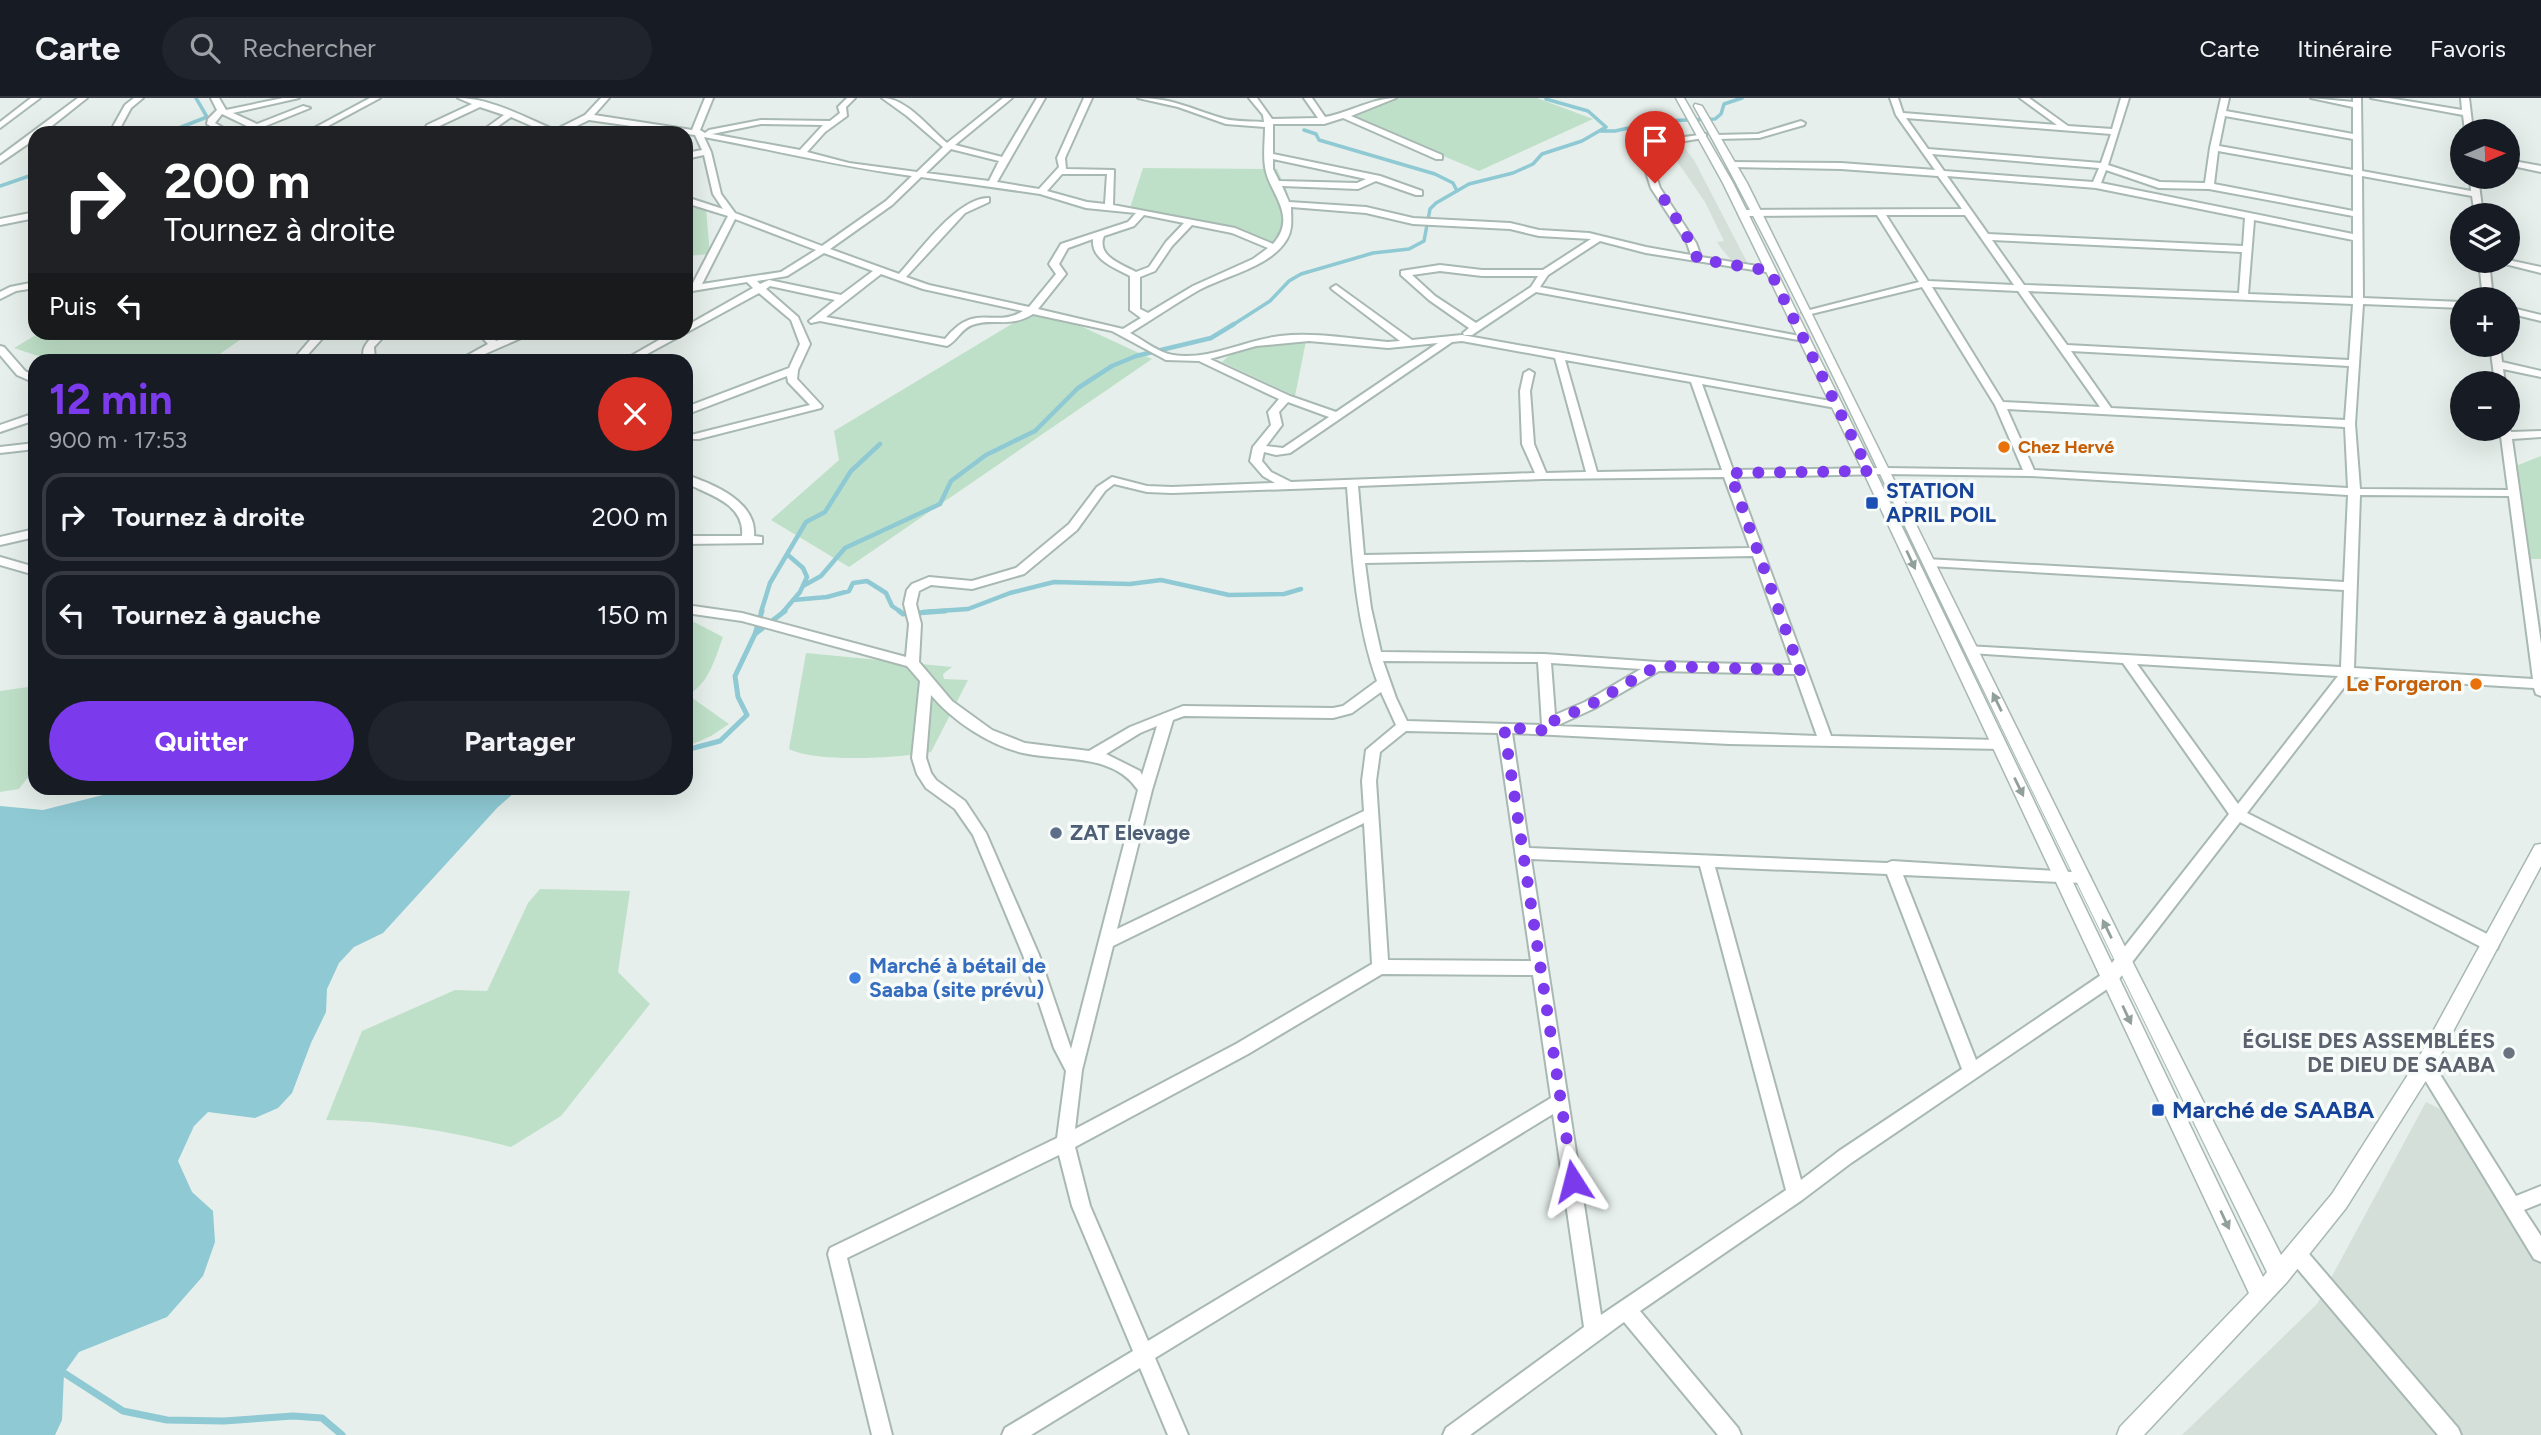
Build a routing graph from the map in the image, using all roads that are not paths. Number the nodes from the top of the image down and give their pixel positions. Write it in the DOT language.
graph roads {
  1 [pos="36,98"];
  2 [pos="83,98"];
  3 [pos="138,98"];
  4 [pos="215,98"];
  5 [pos="295,98"];
  6 [pos="376,98"];
  7 [pos="462,98"];
  8 [pos="504,98"];
  9 [pos="605,98"];
  10 [pos="709,98"];
  11 [pos="851,98"];
  12 [pos="887,98"];
  13 [pos="1008,98"];
  14 [pos="1041,98"];
  15 [pos="1087,98"];
  16 [pos="1142,98"];
  17 [pos="1195,98"];
  18 [pos="1253,98"];
  19 [pos="1308,98"];
  20 [pos="1392,98"];
  21 [pos="1680,98"];
  22 [pos="1693,98"];
  23 [pos="1894,98"];
  24 [pos="2024,98"];
  25 [pos="2123,98"];
  26 [pos="2225,98"];
  27 [pos="2315,98"];
  28 [pos="2375,98"];
  29 [pos="2465,98"];
  30 [pos="2357,102"];
  31 [pos="483,105"];
  32 [pos="306,108"];
  33 [pos="223,111"];
  34 [pos="2222,113"];
  35 [pos="2467,113"];
  36 [pos="510,114"];
  37 [pos="1900,115"];
  38 [pos="1213,116"];
  39 [pos="588,117"];
  40 [pos="1346,117"];
  41 [pos="2468,119"];
  42 [pos="833,122"];
  43 [pos="1324,122"];
  44 [pos="1269,123"];
  45 [pos="1801,123"];
  46 [pos="0,126"];
  47 [pos="46,126"];
  48 [pos="117,126"];
  49 [pos="215,126"];
  50 [pos="255,126"];
  51 [pos="260,126"];
  52 [pos="322,126"];
  53 [pos="432,126"];
  54 [pos="493,126"];
  55 [pos="538,126"];
  56 [pos="569,126"];
  57 [pos="657,126"];
  58 [pos="1703,126"];
  59 [pos="2066,128"];
  60 [pos="2115,132"];
  61 [pos="693,133"];
  62 [pos="698,134"];
  63 [pos="2357,137"];
  64 [pos="28,140"];
  65 [pos="948,146"];
  66 [pos="2214,148"];
  67 [pos="1926,151"];
  68 [pos="707,152"];
  69 [pos="801,154"];
  70 [pos="693,155"];
  71 [pos="1269,156"];
  72 [pos="1438,157"];
  73 [pos="0,160"];
  74 [pos="1004,160"];
  75 [pos="1732,164"];
  76 [pos="2520,165"];
  77 [pos="2104,166"];
  78 [pos="2541,169"];
  79 [pos="1061,172"];
  80 [pos="1941,173"];
  81 [pos="2356,173"];
  82 [pos="917,175"];
  83 [pos="1375,177"];
  84 [pos="1274,183"];
  85 [pos="992,184"];
  86 [pos="2096,185"];
  87 [pos="2159,185"];
  88 [pos="2209,186"];
  89 [pos="2475,189"];
  90 [pos="1041,192"];
  91 [pos="1419,193"];
  92 [pos="2476,194"];
  93 [pos="2159,197"];
  94 [pos="986,200"];
  95 [pos="693,203"];
  96 [pos="2477,203"];
  97 [pos="1286,204"];
  98 [pos="1109,206"];
  99 [pos="708,208"];
  100 [pos="693,210"];
  101 [pos="1142,212"];
  102 [pos="1880,212"];
  103 [pos="1968,212"];
  104 [pos="1749,213"];
  105 [pos="2357,214"];
  106 [pos="732,215"];
  107 [pos="28,216"];
  108 [pos="2250,216"];
  109 [pos="0,222"];
  110 [pos="1190,222"];
  111 [pos="1100,234"];
  112 [pos="1987,237"];
  113 [pos="1599,238"];
  114 [pos="2357,238"];
  115 [pos="1275,248"];
  116 [pos="2246,249"];
  117 [pos="823,250"];
  118 [pos="1697,259"];
  119 [pos="2520,266"];
  120 [pos="880,270"];
  121 [pos="2541,270"];
  122 [pos="1770,271"];
  123 [pos="1545,273"];
  124 [pos="784,274"];
  125 [pos="1135,275"];
  126 [pos="900,278"];
  127 [pos="749,279"];
  128 [pos="693,284"];
  129 [pos="1922,284"];
  130 [pos="765,285"];
  131 [pos="28,286"];
  132 [pos="693,288"];
  133 [pos="1336,288"];
  134 [pos="2020,288"];
  135 [pos="1534,289"];
  136 [pos="0,296"];
  137 [pos="842,298"];
  138 [pos="2243,298"];
  139 [pos="2358,302"];
  140 [pos="2450,305"];
  141 [pos="1032,310"];
  142 [pos="1807,312"];
  143 [pos="2520,313"];
  144 [pos="1147,317"];
  145 [pos="817,318"];
  146 [pos="2541,318"];
  147 [pos="693,326"];
  148 [pos="1475,327"];
  149 [pos="801,330"];
  150 [pos="1123,333"];
  151 [pos="1462,338"];
  152 [pos="316,340"];
  153 [pos="490,340"];
  154 [pos="508,340"];
  155 [pos="667,340"];
  156 [pos="1450,340"];
  157 [pos="1805,341"];
  158 [pos="1411,344"];
  159 [pos="495,345"];
  160 [pos="2063,348"];
  161 [pos="0,349"];
  162 [pos="303,354"];
  163 [pos="476,354"];
  164 [pos="640,354"];
  165 [pos="1559,355"];
  166 [pos="2496,357"];
  167 [pos="1201,358"];
  168 [pos="4,363"];
  169 [pos="2354,363"];
  170 [pos="2497,364"];
  171 [pos="793,370"];
  172 [pos="2498,371"];
  173 [pos="1529,373"];
  174 [pos="2541,374"];
  175 [pos="28,376"];
  176 [pos="1695,380"];
  177 [pos="1286,398"];
  178 [pos="1836,405"];
  179 [pos="2000,405"];
  180 [pos="693,408"];
  181 [pos="2108,410"];
  182 [pos="1338,417"];
  183 [pos="28,419"];
  184 [pos="2350,424"];
  185 [pos="0,429"];
  186 [pos="2520,433"];
  187 [pos="2541,434"];
  188 [pos="695,436"];
  189 [pos="2507,441"];
  190 [pos="28,447"];
  191 [pos="1259,447"];
  192 [pos="0,450"];
  193 [pos="1869,471"];
  194 [pos="1885,471"];
  195 [pos="1730,473"];
  196 [pos="2030,473"];
  197 [pos="1592,475"];
  198 [pos="1542,476"];
  199 [pos="693,482"];
  200 [pos="1289,484"];
  201 [pos="1352,484"];
  202 [pos="2354,492"];
  203 [pos="2513,493"];
  204 [pos="28,535"];
  205 [pos="693,540"];
  206 [pos="0,541"];
  207 [pos="1758,552"];
  208 [pos="1359,559"];
  209 [pos="0,561"];
  210 [pos="1930,562"];
  211 [pos="28,569"];
  212 [pos="2351,586"];
  213 [pos="693,610"];
  214 [pos="1971,649"];
  215 [pos="1374,656"];
  216 [pos="1544,657"];
  217 [pos="2127,659"];
  218 [pos="912,663"];
  219 [pos="1657,666"];
  220 [pos="1800,670"];
  221 [pos="2347,674"];
  222 [pos="926,681"];
  223 [pos="1382,684"];
  224 [pos="2541,687"];
  225 [pos="1167,717"];
  226 [pos="1403,726"];
  227 [pos="1504,727"];
  228 [pos="1549,727"];
  229 [pos="1826,741"];
  230 [pos="1998,744"];
  231 [pos="1092,756"];
  232 [pos="1145,790"];
  233 [pos="1370,814"];
  234 [pos="2237,814"];
  235 [pos="2541,850"];
  236 [pos="1523,853"];
  237 [pos="1706,862"];
  238 [pos="1892,867"];
  239 [pos="2061,876"];
  240 [pos="2082,877"];
  241 [pos="1108,941"];
  242 [pos="2491,944"];
  243 [pos="2124,963"];
  244 [pos="1380,967"];
  245 [pos="1540,968"];
  246 [pos="2110,978"];
  247 [pos="2426,1065"];
  248 [pos="1074,1070"];
  249 [pos="1972,1072"];
  250 [pos="1560,1101"];
  251 [pos="1065,1143"];
  252 [pos="1796,1194"];
  253 [pos="2541,1194"];
  254 [pos="2512,1206"];
  255 [pos="2541,1253"];
  256 [pos="2297,1254"];
  257 [pos="2280,1275"];
  258 [pos="2261,1296"];
  259 [pos="1626,1308"];
  260 [pos="1594,1331"];
  261 [pos="1146,1353"];
  262 [pos="1455,1434"];
  263 [pos="882,1435"];
  264 [pos="1012,1435"];
  265 [pos="1178,1435"];
  266 [pos="1731,1435"];
  267 [pos="2129,1435"];
  268 [pos="2451,1435"];
  1 -- 46 [label="street"];
  2 -- 47 [label="street"];
  3 -- 48 [label="street"];
  4 -- 33 [label="street"];
  5 -- 33 [label="street"];
  6 -- 52 [label="street"];
  7 -- 31 [label="street"];
  8 -- 31 [label="street"];
  9 -- 39 [label="street"];
  10 -- 62 [label="street"];
  11 -- 42 [label="street"];
  12 -- 65 [label="street"];
  13 -- 65 [label="street"];
  14 -- 74 [label="street"];
  15 -- 79 [label="street"];
  16 -- 38 [label="street"];
  17 -- 38 [label="street"];
  18 -- 44 [label="street"];
  19 -- 43 [label="street"];
  20 -- 40 [label="street"];
  21 -- 58 [label="street"];
  22 -- 58 [label="street"];
  23 -- 37 [label="street"];
  24 -- 59 [label="street"];
  25 -- 60 [label="street"];
  26 -- 34 [label="street"];
  27 -- 30 [label="street"];
  28 -- 35 [label="street"];
  29 -- 35 [label="street"];
  30 -- 63 [label="street"];
  31 -- 36 [label="street"];
  31 -- 53 [label="street"];
  32 -- 51 [label="street"];
  33 -- 49 [label="street"];
  33 -- 50 [label="street"];
  34 -- 63 [label="street"];
  34 -- 66 [label="street"];
  35 -- 41 [label="street"];
  36 -- 54 [label="street"];
  36 -- 55 [label="street"];
  37 -- 59 [label="street"];
  37 -- 67 [label="street"];
  38 -- 44 [label="street"];
  39 -- 56 [label="street"];
  39 -- 57 [label="street"];
  40 -- 43 [label="street"];
  40 -- 72 [label="street"];
  42 -- 62 [label="street"];
  42 -- 69 [label="street"];
  43 -- 44 [label="street"];
  44 -- 71 [label="street"];
  45 -- 58 [label="street"];
  58 -- 75 [label="street"];
  58 -- 104 [label="street"];
  58 -- 118 [label="street"];
  59 -- 60 [label="street"];
  60 -- 77 [label="street"];
  61 -- 62 [label="street"];
  62 -- 68 [label="street"];
  62 -- 69 [label="street"];
  63 -- 81 [label="street"];
  64 -- 73 [label="street"];
  65 -- 74 [label="street"];
  65 -- 82 [label="street"];
  66 -- 81 [label="street"];
  66 -- 88 [label="street"];
  67 -- 77 [label="street"];
  67 -- 80 [label="street"];
  68 -- 70 [label="street"];
  68 -- 106 [label="street"];
  69 -- 82 [label="street"];
  71 -- 83 [label="street"];
  71 -- 84 [label="street"];
  74 -- 85 [label="street"];
  75 -- 80 [label="street"];
  75 -- 104 [label="street"];
  76 -- 78 [label="street"];
  77 -- 86 [label="street"];
  77 -- 87 [label="street"];
  79 -- 90 [label="street"];
  79 -- 98 [label="street"];
  80 -- 86 [label="street"];
  80 -- 103 [label="street"];
  81 -- 92 [label="street"];
  81 -- 105 [label="street"];
  82 -- 85 [label="street"];
  82 -- 117 [label="street"];
  83 -- 84 [label="street"];
  83 -- 91 [label="street"];
  84 -- 97 [label="street"];
  85 -- 90 [label="street"];
  86 -- 93 [label="street"];
  87 -- 88 [label="street"];
  87 -- 93 [label="street"];
  88 -- 105 [label="street"];
  89 -- 92 [label="street"];
  90 -- 98 [label="street"];
  92 -- 96 [label="street"];
  93 -- 108 [label="street"];
  94 -- 126 [label="street"];
  95 -- 99 [label="street"];
  97 -- 113 [label="street"];
  97 -- 115 [label="street"];
  98 -- 101 [label="street"];
  99 -- 100 [label="street"];
  99 -- 106 [label="street"];
  101 -- 110 [label="street"];
  101 -- 111 [label="street"];
  102 -- 103 [label="street"];
  102 -- 104 [label="street"];
  102 -- 129 [label="street"];
  103 -- 112 [label="street"];
  104 -- 122 [label="street"];
  104 -- 142 [label="street"];
  105 -- 114 [label="street"];
  106 -- 117 [label="street"];
  106 -- 128 [label="street"];
  107 -- 109 [label="street"];
  108 -- 114 [label="street"];
  108 -- 116 [label="street"];
  110 -- 115 [label="street"];
  110 -- 125 [label="street"];
  111 -- 125 [label="street"];
  111 -- 141 [label="street"];
  112 -- 116 [label="street"];
  112 -- 134 [label="street"];
  113 -- 118 [label="street"];
  113 -- 123 [label="street"];
  114 -- 139 [label="street"];
  115 -- 144 [label="street"];
  116 -- 138 [label="street"];
  117 -- 120 [label="street"];
  117 -- 124 [label="street"];
  118 -- 122 [label="street"];
  119 -- 121 [label="street"];
  120 -- 126 [label="street"];
  120 -- 137 [label="street"];
  122 -- 157 [label="street"];
  123 -- 135 [label="street"];
  123 -- 148 [label="street"];
  124 -- 127 [label="street"];
  124 -- 130 [label="street"];
  125 -- 144 [label="street"];
  126 -- 141 [label="street"];
  127 -- 130 [label="street"];
  127 -- 132 [label="street"];
  129 -- 134 [label="street"];
  129 -- 142 [label="street"];
  129 -- 179 [label="street"];
  130 -- 137 [label="street"];
  130 -- 147 [label="street"];
  130 -- 149 [label="street"];
  131 -- 136 [label="street"];
  133 -- 158 [label="street"];
  134 -- 138 [label="street"];
  134 -- 160 [label="street"];
  135 -- 148 [label="street"];
  135 -- 157 [label="street"];
  137 -- 145 [label="street"];
  138 -- 139 [label="street"];
  139 -- 140 [label="street"];
  139 -- 169 [label="street"];
  141 -- 145 [label="street"];
  141 -- 150 [label="street"];
  142 -- 194 [label="street"];
  143 -- 146 [label="street"];
  144 -- 150 [label="street"];
  145 -- 149 [label="street"];
  148 -- 151 [label="street"];
  149 -- 171 [label="street"];
  150 -- 167 [label="street"];
  151 -- 156 [label="street"];
  151 -- 165 [label="street"];
  152 -- 162 [label="street"];
  153 -- 159 [label="street"];
  154 -- 159 [label="street"];
  155 -- 164 [label="street"];
  156 -- 158 [label="street"];
  156 -- 182 [label="street"];
  157 -- 178 [label="street"];
  158 -- 167 [label="street"];
  159 -- 163 [label="street"];
  160 -- 169 [label="street"];
  160 -- 181 [label="street"];
  161 -- 168 [label="street"];
  165 -- 176 [label="street"];
  165 -- 197 [label="street"];
  166 -- 170 [label="street"];
  167 -- 177 [label="street"];
  168 -- 175 [label="street"];
  169 -- 184 [label="street"];
  170 -- 172 [label="street"];
  170 -- 174 [label="street"];
  171 -- 180 [label="street"];
  171 -- 188 [label="street"];
  173 -- 198 [label="street"];
  176 -- 178 [label="street"];
  176 -- 195 [label="street"];
  177 -- 182 [label="street"];
  177 -- 191 [label="street"];
  178 -- 193 [label="street"];
  179 -- 181 [label="street"];
  179 -- 196 [label="street"];
  181 -- 184 [label="street"];
  182 -- 191 [label="street"];
  183 -- 185 [label="street"];
  184 -- 202 [label="street"];
  186 -- 187 [label="street"];
  189 -- 203 [label="street"];
  190 -- 192 [label="street"];
  191 -- 200 [label="street"];
  193 -- 194 [label="street"];
  193 -- 195 [label="street"];
  193 -- 230 [label="street, one-way"];
  194 -- 196 [label="street"];
  194 -- 210 [label="street"];
  195 -- 197 [label="street"];
  195 -- 207 [label="street"];
  196 -- 202 [label="street"];
  197 -- 198 [label="street"];
  198 -- 201 [label="street"];
  199 -- 205 [label="street"];
  200 -- 201 [label="street"];
  200 -- 218 [label="street"];
  201 -- 208 [label="street"];
  202 -- 203 [label="street"];
  202 -- 212 [label="street"];
  203 -- 224 [label="street"];
  204 -- 206 [label="street"];
  207 -- 208 [label="street"];
  207 -- 220 [label="street"];
  208 -- 215 [label="street"];
  209 -- 211 [label="street"];
  210 -- 212 [label="street"];
  210 -- 214 [label="street"];
  212 -- 221 [label="street"];
  213 -- 218 [label="street"];
  214 -- 217 [label="street"];
  240 -- 214 [label="street, one-way"];
  215 -- 216 [label="street"];
  215 -- 223 [label="street"];
  216 -- 219 [label="street"];
  216 -- 228 [label="street"];
  217 -- 221 [label="street"];
  217 -- 234 [label="street"];
  218 -- 222 [label="street"];
  219 -- 220 [label="street"];
  219 -- 228 [label="street"];
  220 -- 229 [label="street"];
  221 -- 224 [label="street"];
  221 -- 234 [label="street"];
  222 -- 231 [label="street"];
  222 -- 248 [label="street"];
  223 -- 225 [label="street"];
  223 -- 226 [label="street"];
  225 -- 231 [label="street"];
  225 -- 232 [label="street"];
  226 -- 227 [label="street"];
  226 -- 233 [label="street"];
  227 -- 228 [label="street"];
  227 -- 236 [label="street"];
  228 -- 229 [label="street"];
  229 -- 230 [label="street"];
  230 -- 239 [label="street, one-way"];
  231 -- 232 [label="street"];
  232 -- 241 [label="street"];
  233 -- 241 [label="street"];
  233 -- 244 [label="street"];
  234 -- 242 [label="street"];
  234 -- 243 [label="street"];
  235 -- 242 [label="street"];
  236 -- 237 [label="street"];
  236 -- 245 [label="street"];
  237 -- 238 [label="street"];
  237 -- 252 [label="street"];
  238 -- 239 [label="street"];
  238 -- 249 [label="street"];
  239 -- 240 [label="street"];
  239 -- 246 [label="street"];
  243 -- 240 [label="street, one-way"];
  241 -- 248 [label="street"];
  242 -- 247 [label="street"];
  243 -- 246 [label="street"];
  243 -- 257 [label="street"];
  244 -- 245 [label="street"];
  244 -- 251 [label="street"];
  245 -- 250 [label="street"];
  246 -- 249 [label="street"];
  246 -- 258 [label="street, one-way"];
  247 -- 254 [label="street"];
  247 -- 256 [label="street"];
  248 -- 251 [label="street"];
  249 -- 252 [label="street"];
  250 -- 260 [label="street"];
  250 -- 261 [label="street"];
  251 -- 261 [label="street"];
  251 -- 263 [label="street"];
  252 -- 259 [label="street"];
  253 -- 254 [label="street"];
  254 -- 255 [label="street"];
  256 -- 257 [label="street"];
  256 -- 268 [label="street"];
  257 -- 258 [label="street"];
  258 -- 267 [label="street"];
  259 -- 260 [label="street"];
  259 -- 266 [label="street"];
  260 -- 262 [label="street"];
  261 -- 264 [label="street"];
  261 -- 265 [label="street"];
}
